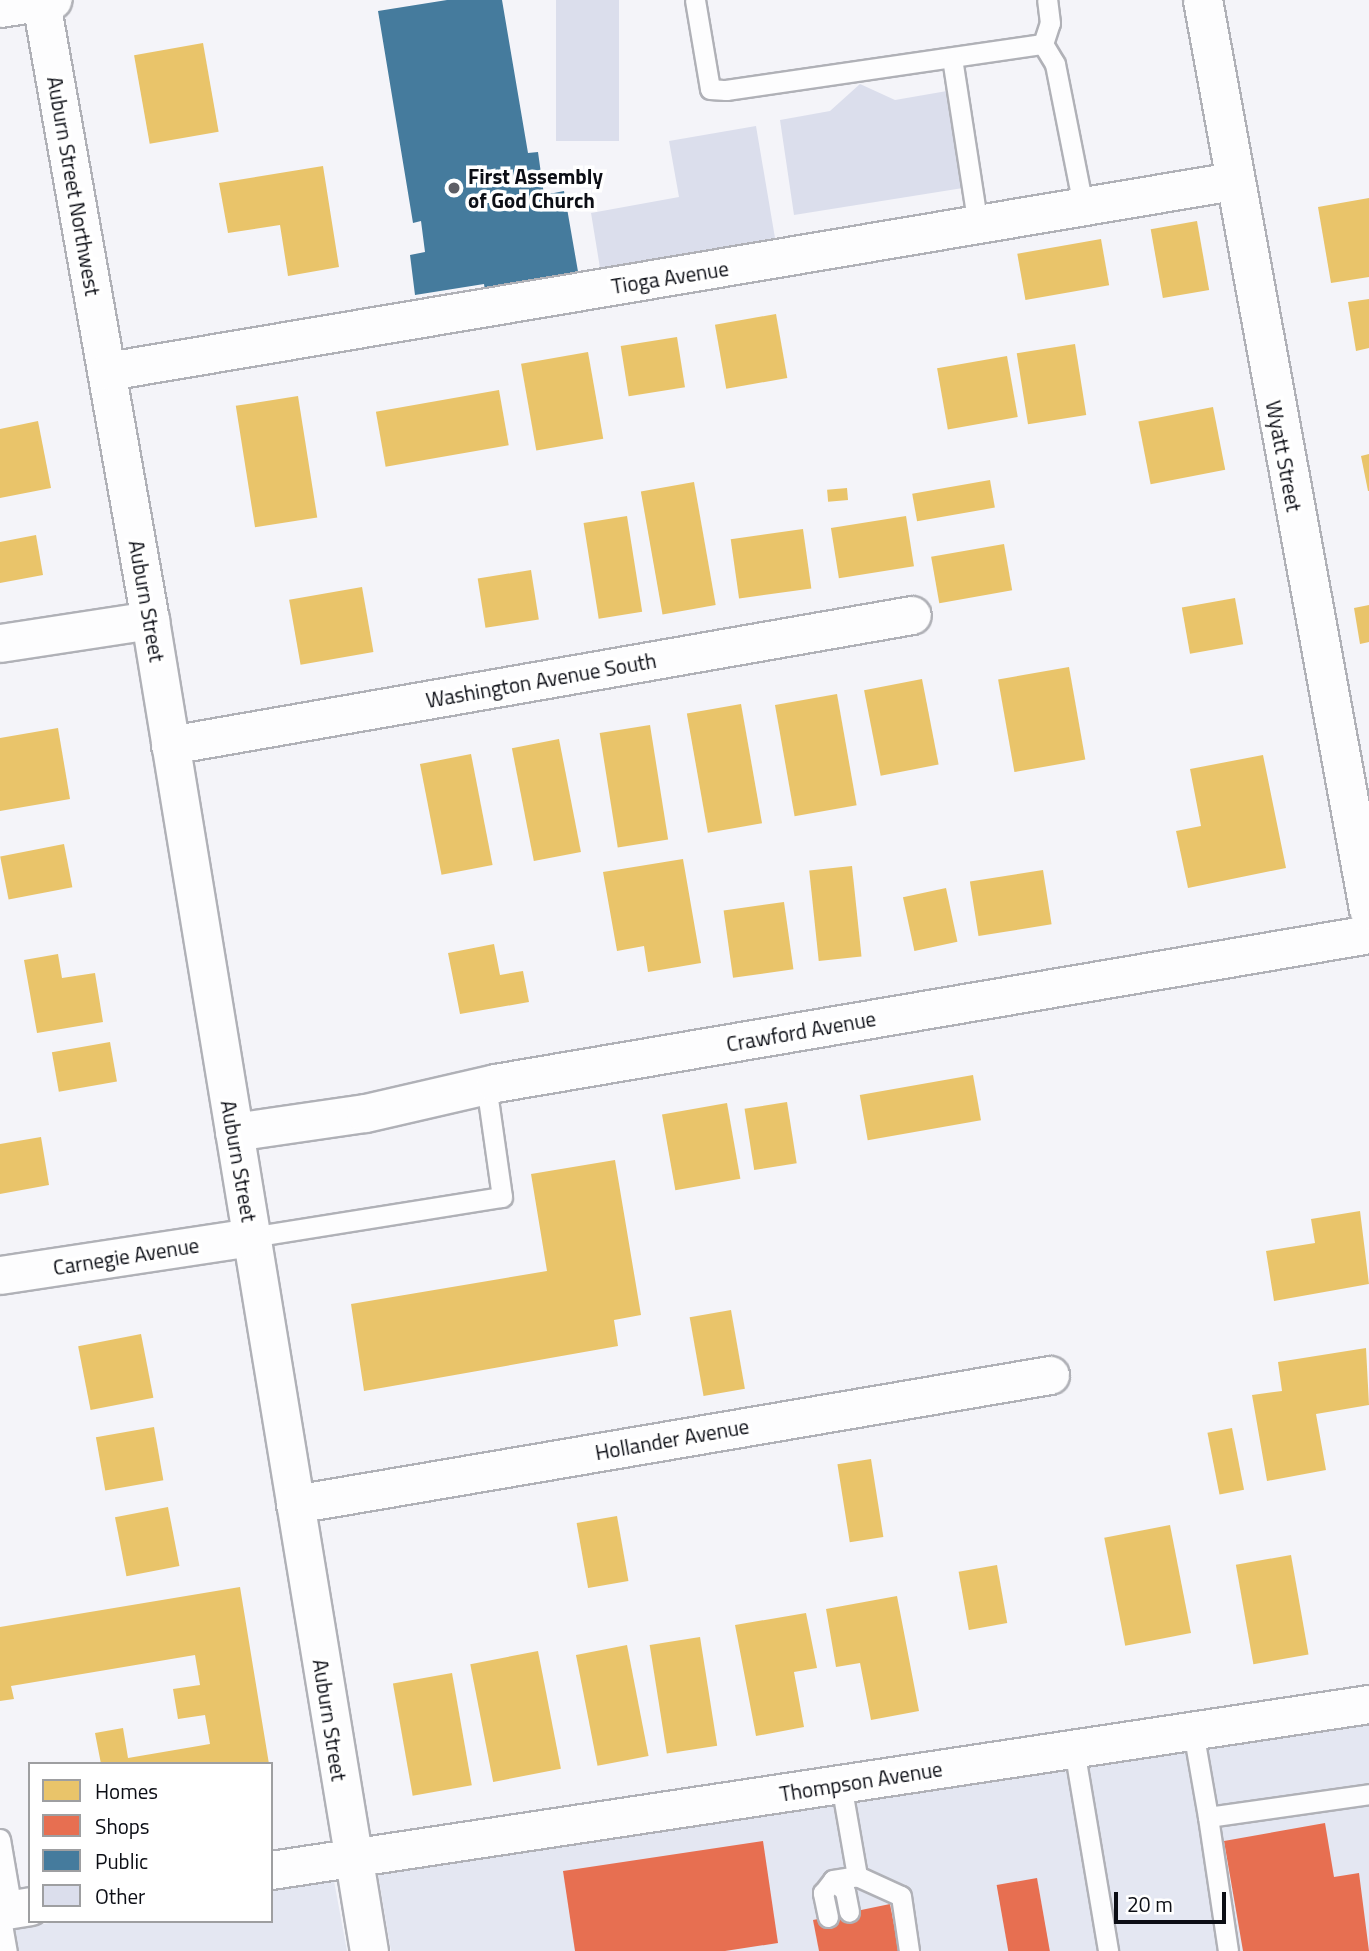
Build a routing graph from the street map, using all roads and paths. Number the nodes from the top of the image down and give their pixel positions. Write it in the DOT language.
graph roads {
  1 [pos="695,0"];
  2 [pos="1047,0"];
  3 [pos="1203,0"];
  4 [pos="47,1"];
  5 [pos="0,8"];
  6 [pos="1043,44"];
  7 [pos="952,58"];
  8 [pos="1233,181"];
  9 [pos="1083,206"];
  10 [pos="978,226"];
  11 [pos="108,371"];
  12 [pos="912,615"];
  13 [pos="150,620"];
  14 [pos="0,643"];
  15 [pos="170,745"];
  16 [pos="1369,910"];
  17 [pos="1369,934"];
  18 [pos="486,1085"];
  19 [pos="234,1132"];
  20 [pos="251,1237"];
  21 [pos="0,1275"];
  22 [pos="1050,1375"];
  23 [pos="295,1504"];
  24 [pos="1369,1704"];
  25 [pos="1193,1731"];
  26 [pos="1073,1749"];
  27 [pos="841,1784"];
  28 [pos="1369,1794"];
  29 [pos="1208,1817"];
  30 [pos="0,1839"];
  31 [pos="353,1858"];
  32 [pos="273,1870"];
  33 [pos="857,1877"];
  34 [pos="833,1880"];
  35 [pos="10,1910"];
  36 [pos="849,1912"];
  37 [pos="828,1917"];
  38 [pos="6,1951"];
  39 [pos="369,1951"];
  40 [pos="909,1951"];
  41 [pos="1108,1951"];
  42 [pos="1228,1951"];
  1 -- 7 [label="lane"];
  2 -- 6 [label="lane"];
  3 -- 8 [label="street, Wyatt Street"];
  4 -- 5 [label="street"];
  4 -- 11 [label="street, Auburn Street Northwest"];
  6 -- 7 [label="lane"];
  6 -- 9 [label="lane"];
  7 -- 10 [label="lane"];
  8 -- 9 [label="street, Tioga Avenue"];
  8 -- 16 [label="street, Wyatt Street"];
  9 -- 10 [label="street, Tioga Avenue"];
  10 -- 11 [label="street, Tioga Avenue"];
  11 -- 13 [label="street, Auburn Street"];
  12 -- 15 [label="street, Washington Avenue South"];
  13 -- 14 [label="street"];
  13 -- 15 [label="street, Auburn Street"];
  15 -- 19 [label="street, Auburn Street"];
  17 -- 18 [label="street, Crawford Avenue"];
  18 -- 19 [label="street, Crawford Avenue"];
  18 -- 20 [label="lane"];
  19 -- 20 [label="street, Auburn Street"];
  20 -- 21 [label="street, Carnegie Avenue"];
  20 -- 23 [label="street, Auburn Street"];
  22 -- 23 [label="street, Hollander Avenue"];
  23 -- 31 [label="street, Auburn Street"];
  24 -- 25 [label="street, Thompson Avenue"];
  25 -- 26 [label="street, Thompson Avenue"];
  25 -- 29 [label="lane"];
  26 -- 27 [label="street, Thompson Avenue"];
  26 -- 41 [label="lane"];
  27 -- 31 [label="street, Thompson Avenue"];
  27 -- 33 [label="lane"];
  28 -- 29 [label="lane"];
  29 -- 42 [label="lane"];
  30 -- 35 [label="lane"];
  31 -- 32 [label="street, Thompson Avenue"];
  31 -- 39 [label="street, Auburn Street"];
  33 -- 34 [label="lane"];
  33 -- 40 [label="lane"];
  34 -- 36 [label="lane"];
  34 -- 37 [label="lane"];
  35 -- 38 [label="lane"];
}
